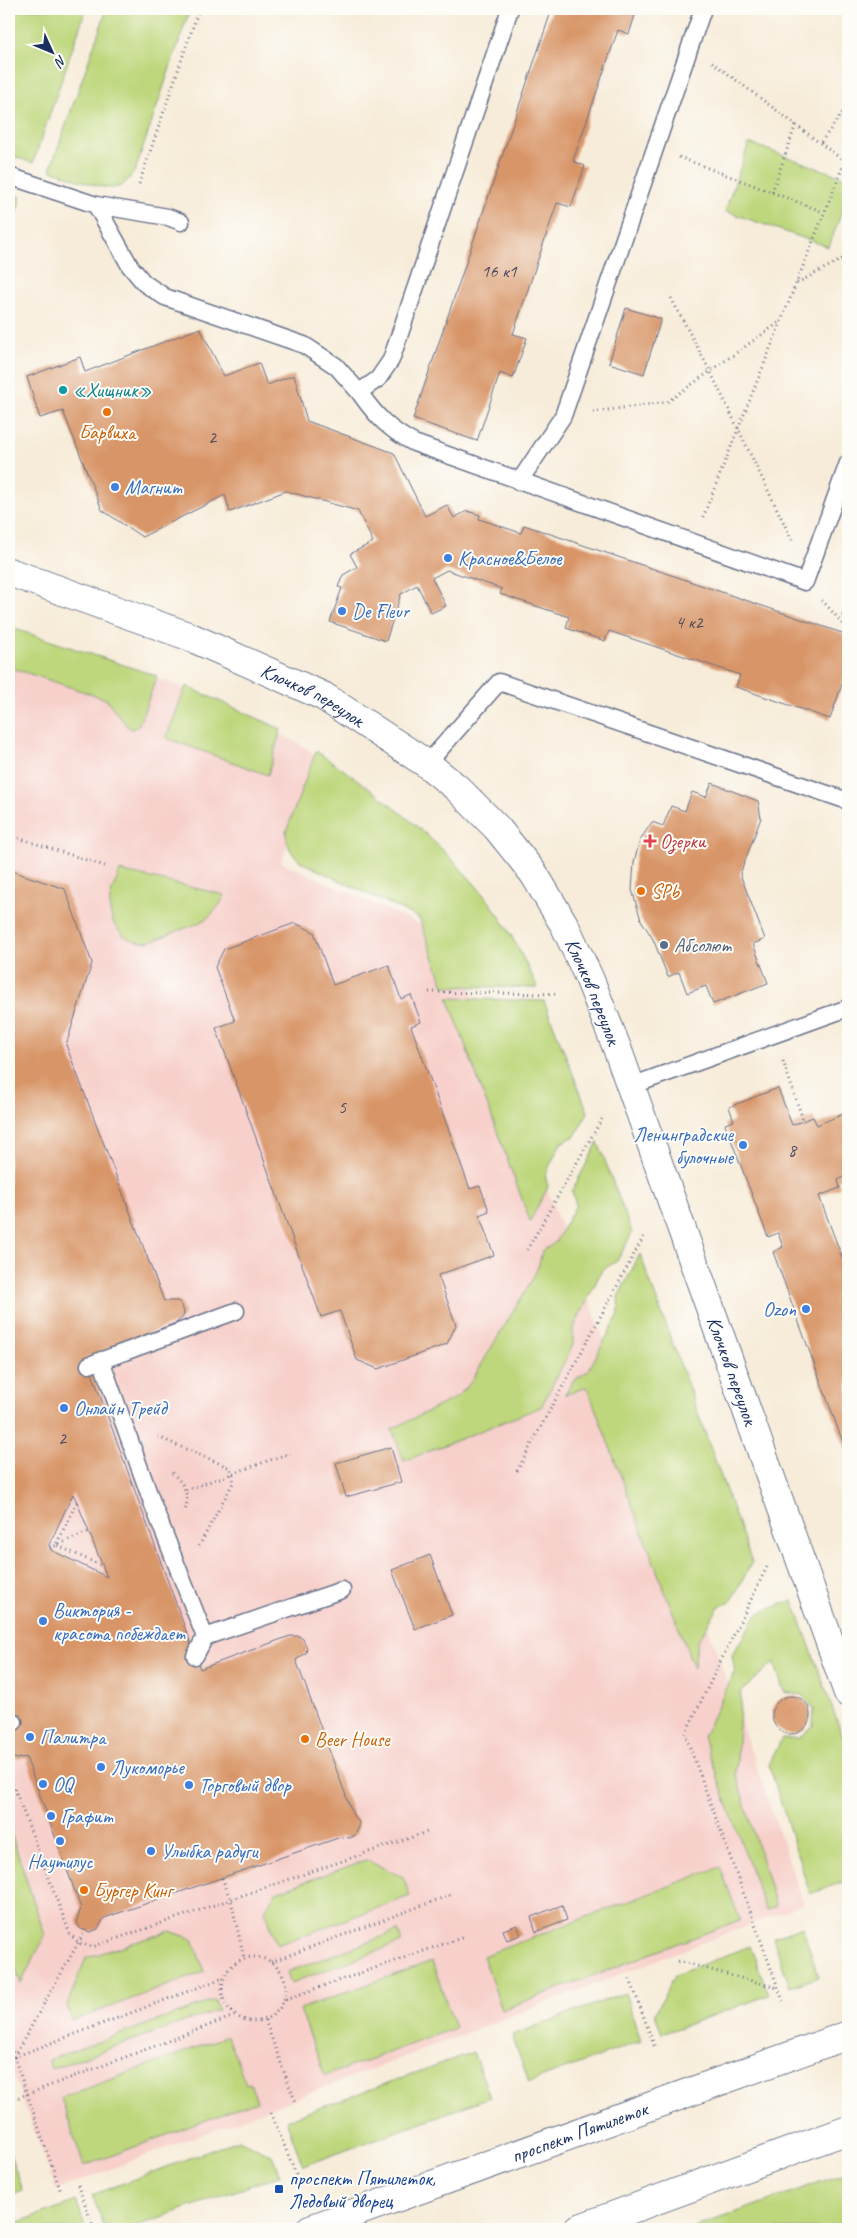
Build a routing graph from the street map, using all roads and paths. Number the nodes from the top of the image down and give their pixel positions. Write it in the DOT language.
graph roads {
  1 [pos="198,9"];
  2 [pos="510,9"];
  3 [pos="703,9"];
  4 [pos="690,46"];
  5 [pos="848,105"];
  6 [pos="796,124"];
  7 [pos="821,142"];
  8 [pos="655,148"];
  9 [pos="846,162"];
  10 [pos="9,176"];
  11 [pos="772,192"];
  12 [pos="96,205"];
  13 [pos="130,211"];
  14 [pos="824,212"];
  15 [pos="181,222"];
  16 [pos="848,256"];
  17 [pos="796,283"];
  18 [pos="671,298"];
  19 [pos="781,321"];
  20 [pos="710,371"];
  21 [pos="359,392"];
  22 [pos="563,416"];
  23 [pos="738,428"];
  24 [pos="848,463"];
  25 [pos="519,482"];
  26 [pos="692,543"];
  27 [pos="9,572"];
  28 [pos="805,582"];
  29 [pos="848,625"];
  30 [pos="427,764"];
  31 [pos="848,801"];
  32 [pos="9,835"];
  33 [pos="105,866"];
  34 [pos="429,992"];
  35 [pos="557,994"];
  36 [pos="848,1008"];
  37 [pos="774,1034"];
  38 [pos="631,1086"];
  39 [pos="602,1118"];
  40 [pos="803,1120"];
  41 [pos="645,1234"];
  42 [pos="527,1250"];
  43 [pos="236,1311"];
  44 [pos="129,1438"];
  45 [pos="290,1453"];
  46 [pos="517,1471"];
  47 [pos="232,1474"];
  48 [pos="186,1490"];
  49 [pos="77,1502"];
  50 [pos="88,1532"];
  51 [pos="56,1545"];
  52 [pos="50,1548"];
  53 [pos="102,1566"];
  54 [pos="178,1566"];
  55 [pos="767,1567"];
  56 [pos="342,1590"];
  57 [pos="205,1638"];
  58 [pos="195,1656"];
  59 [pos="848,1693"];
  60 [pos="9,1781"];
  61 [pos="427,1832"];
  62 [pos="222,1878"];
  63 [pos="450,1895"];
  64 [pos="231,1901"];
  65 [pos="85,1931"];
  66 [pos="464,1937"];
  67 [pos="79,1943"];
  68 [pos="244,1958"];
  69 [pos="678,1961"];
  70 [pos="271,1962"];
  71 [pos="223,1978"];
  72 [pos="630,1979"];
  73 [pos="779,1989"];
  74 [pos="285,1999"];
  75 [pos="783,2001"];
  76 [pos="234,2016"];
  77 [pos="265,2020"];
  78 [pos="848,2035"];
  79 [pos="9,2042"];
  80 [pos="655,2048"];
  81 [pos="14,2057"];
  82 [pos="9,2059"];
  83 [pos="27,2095"];
  84 [pos="9,2101"];
  85 [pos="296,2104"];
  86 [pos="271,2113"];
  87 [pos="848,2130"];
  88 [pos="298,2179"];
  89 [pos="78,2185"];
  90 [pos="61,2192"];
  91 [pos="609,2224"];
  92 [pos="94,2229"];
  93 [pos="310,2229"];
  94 [pos="577,2229"];
  1 -- 13 [label="path"];
  2 -- 21 [label="lane"];
  3 -- 4 [label="lane"];
  4 -- 6 [label="path"];
  4 -- 8 [label="lane"];
  5 -- 7 [label="path"];
  6 -- 7 [label="path"];
  6 -- 11 [label="path"];
  7 -- 9 [label="path"];
  8 -- 11 [label="path"];
  8 -- 22 [label="lane"];
  9 -- 14 [label="path"];
  10 -- 12 [label="lane"];
  11 -- 14 [label="path"];
  12 -- 13 [label="lane"];
  12 -- 21 [label="lane"];
  13 -- 15 [label="lane"];
  14 -- 17 [label="path"];
  16 -- 17 [label="path"];
  17 -- 19 [label="path"];
  18 -- 20 [label="path"];
  19 -- 20 [label="path"];
  19 -- 23 [label="path"];
  20 -- 22 [label="path"];
  20 -- 23 [label="path"];
  21 -- 25 [label="lane"];
  22 -- 25 [label="lane"];
  23 -- 26 [label="path"];
  23 -- 28 [label="path"];
  24 -- 28 [label="lane"];
  25 -- 26 [label="lane"];
  26 -- 28 [label="lane"];
  27 -- 30 [label="street, Клочков переулок"];
  28 -- 29 [label="path"];
  30 -- 31 [label="lane"];
  30 -- 38 [label="street, Клочков переулок"];
  32 -- 33 [label="path"];
  34 -- 35 [label="path"];
  36 -- 37 [label="lane"];
  37 -- 38 [label="lane"];
  37 -- 40 [label="path"];
  38 -- 59 [label="street, Клочков переулок"];
  39 -- 42 [label="path"];
  41 -- 46 [label="path"];
  43 -- 44 [label="lane"];
  44 -- 47 [label="path"];
  44 -- 54 [label="lane"];
  45 -- 47 [label="path"];
  47 -- 48 [label="path"];
  47 -- 54 [label="path"];
  49 -- 51 [label="path"];
  50 -- 51 [label="path"];
  51 -- 52 [label="path"];
  51 -- 53 [label="path"];
  54 -- 57 [label="lane"];
  55 -- 73 [label="path"];
  56 -- 57 [label="lane"];
  57 -- 58 [label="lane"];
  60 -- 67 [label="path"];
  61 -- 64 [label="path"];
  62 -- 64 [label="path"];
  63 -- 70 [label="path"];
  64 -- 67 [label="path"];
  64 -- 68 [label="path"];
  65 -- 67 [label="path"];
  66 -- 74 [label="path"];
  67 -- 81 [label="path"];
  68 -- 70 [label="path"];
  68 -- 71 [label="path"];
  69 -- 73 [label="path"];
  70 -- 74 [label="path"];
  71 -- 76 [label="path"];
  71 -- 81 [label="path"];
  72 -- 80 [label="path"];
  73 -- 75 [label="path"];
  74 -- 77 [label="path"];
  76 -- 77 [label="path"];
  76 -- 83 [label="path"];
  77 -- 85 [label="path"];
  78 -- 93 [label="street, проспект Пятилеток"];
  79 -- 81 [label="path"];
  81 -- 82 [label="path"];
  81 -- 83 [label="path"];
  83 -- 84 [label="path"];
  83 -- 90 [label="path"];
  86 -- 88 [label="path"];
  87 -- 91 [label="street"];
  89 -- 92 [label="path"];
  91 -- 94 [label="street"];
}
